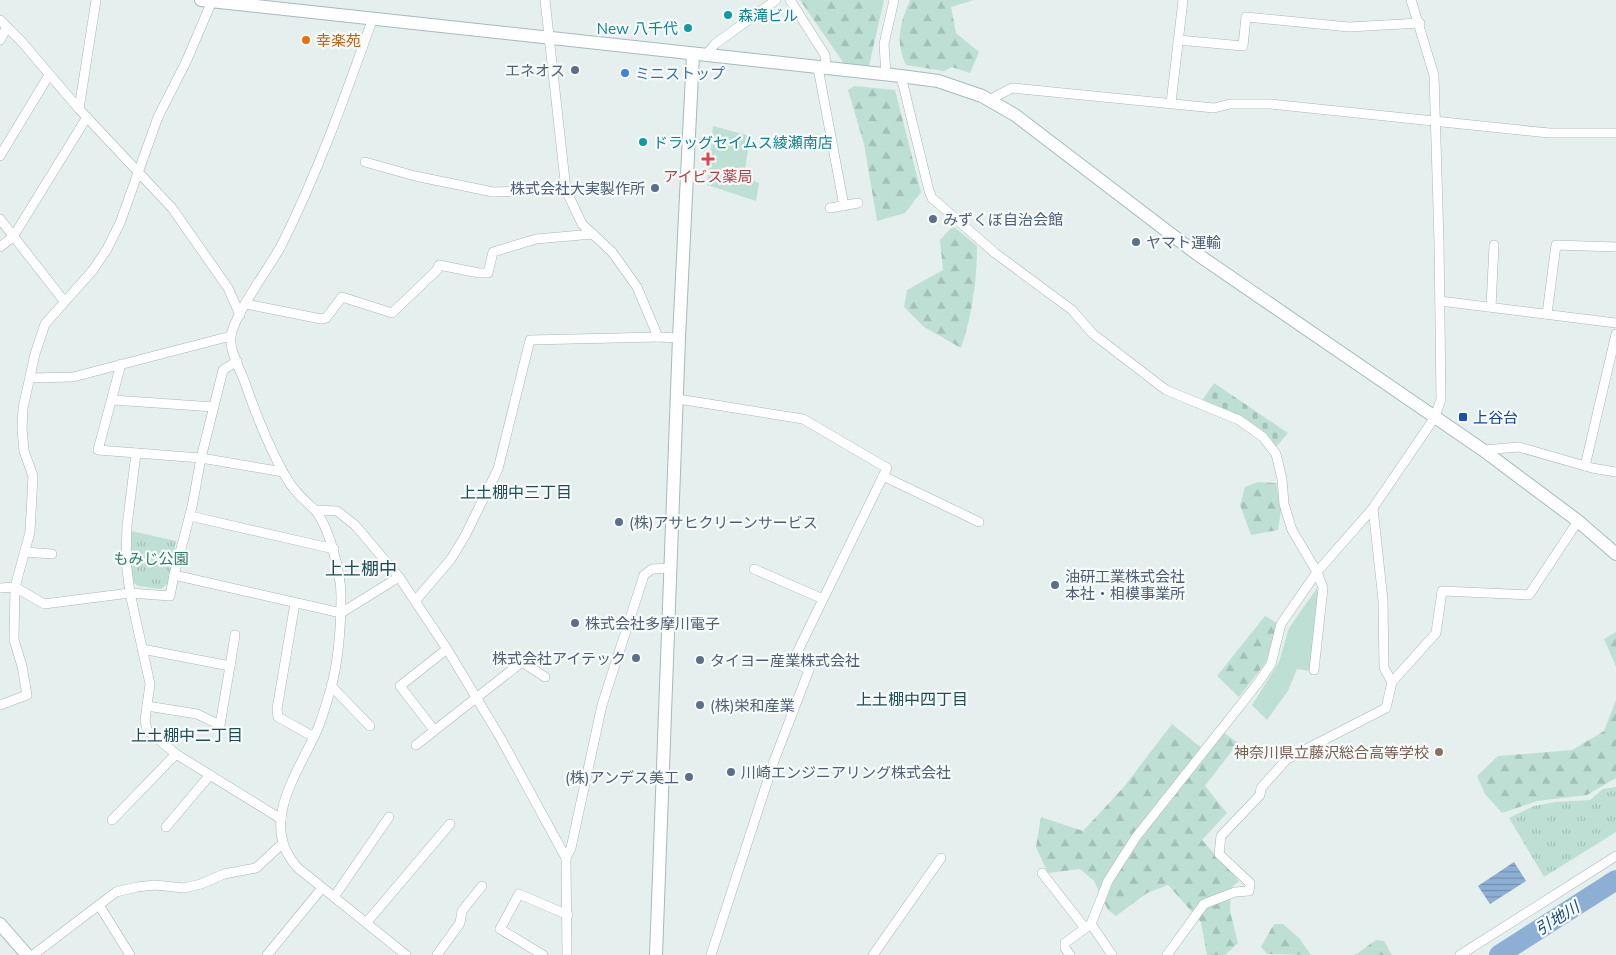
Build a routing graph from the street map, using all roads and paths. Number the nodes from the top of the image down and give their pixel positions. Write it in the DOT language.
graph roads {
  1 [pos="96,0"];
  2 [pos="207,0"];
  3 [pos="545,0"];
  4 [pos="776,0"];
  5 [pos="790,0"];
  6 [pos="894,0"];
  7 [pos="1183,0"];
  8 [pos="1412,0"];
  9 [pos="254,3"];
  10 [pos="373,18"];
  11 [pos="0,20"];
  12 [pos="1420,23"];
  13 [pos="7,27"];
  14 [pos="548,38"];
  15 [pos="0,40"];
  16 [pos="1178,40"];
  17 [pos="699,54"];
  18 [pos="822,69"];
  19 [pos="49,75"];
  20 [pos="886,75"];
  21 [pos="901,76"];
  22 [pos="989,100"];
  23 [pos="1171,103"];
  24 [pos="79,109"];
  25 [pos="87,117"];
  26 [pos="1436,122"];
  27 [pos="1616,133"];
  28 [pos="0,156"];
  29 [pos="365,162"];
  30 [pos="138,171"];
  31 [pos="566,190"];
  32 [pos="858,203"];
  33 [pos="844,206"];
  34 [pos="830,208"];
  35 [pos="0,219"];
  36 [pos="593,234"];
  37 [pos="13,237"];
  38 [pos="1494,245"];
  39 [pos="0,247"];
  40 [pos="1616,247"];
  41 [pos="64,301"];
  42 [pos="1440,301"];
  43 [pos="246,304"];
  44 [pos="1491,307"];
  45 [pos="1547,314"];
  46 [pos="240,315"];
  47 [pos="1616,323"];
  48 [pos="1616,334"];
  49 [pos="231,336"];
  50 [pos="658,337"];
  51 [pos="679,338"];
  52 [pos="237,362"];
  53 [pos="121,364"];
  54 [pos="30,378"];
  55 [pos="678,399"];
  56 [pos="113,400"];
  57 [pos="214,407"];
  58 [pos="1435,417"];
  59 [pos="1483,450"];
  60 [pos="136,453"];
  61 [pos="201,458"];
  62 [pos="1585,466"];
  63 [pos="283,472"];
  64 [pos="1616,472"];
  65 [pos="883,476"];
  66 [pos="1373,508"];
  67 [pos="315,510"];
  68 [pos="190,516"];
  69 [pos="1578,521"];
  70 [pos="979,522"];
  71 [pos="334,549"];
  72 [pos="25,552"];
  73 [pos="52,554"];
  74 [pos="1616,554"];
  75 [pos="671,568"];
  76 [pos="754,569"];
  77 [pos="1317,572"];
  78 [pos="174,575"];
  79 [pos="399,577"];
  80 [pos="15,587"];
  81 [pos="0,588"];
  82 [pos="130,593"];
  83 [pos="823,599"];
  84 [pos="416,600"];
  85 [pos="294,603"];
  86 [pos="341,613"];
  87 [pos="235,635"];
  88 [pos="142,649"];
  89 [pos="447,649"];
  90 [pos="230,666"];
  91 [pos="1314,670"];
  92 [pos="545,677"];
  93 [pos="1392,682"];
  94 [pos="331,686"];
  95 [pos="477,698"];
  96 [pos="0,705"];
  97 [pos="147,706"];
  98 [pos="370,726"];
  99 [pos="434,730"];
  100 [pos="314,737"];
  101 [pos="416,745"];
  102 [pos="176,754"];
  103 [pos="210,776"];
  104 [pos="389,817"];
  105 [pos="281,819"];
  106 [pos="112,820"];
  107 [pos="450,824"];
  108 [pos="166,827"];
  109 [pos="282,844"];
  110 [pos="1616,856"];
  111 [pos="566,858"];
  112 [pos="941,858"];
  113 [pos="1042,873"];
  114 [pos="482,886"];
  115 [pos="322,888"];
  116 [pos="334,897"];
  117 [pos="99,905"];
  118 [pos="568,915"];
  119 [pos="367,922"];
  120 [pos="0,924"];
  121 [pos="1088,926"];
  122 [pos="27,955"];
  123 [pos="32,955"];
  124 [pos="130,955"];
  125 [pos="267,955"];
  126 [pos="406,955"];
  127 [pos="437,955"];
  128 [pos="543,955"];
  129 [pos="567,955"];
  130 [pos="656,955"];
  131 [pos="711,955"];
  132 [pos="873,955"];
  133 [pos="1070,955"];
  134 [pos="1112,955"];
  135 [pos="1167,955"];
  136 [pos="1460,955"];
  1 -- 24 [label="street"];
  2 -- 9 [label="street"];
  2 -- 30 [label="street"];
  3 -- 14 [label="street"];
  4 -- 17 [label="street"];
  5 -- 18 [label="street"];
  6 -- 20 [label="street"];
  7 -- 16 [label="street"];
  8 -- 12 [label="street"];
  9 -- 10 [label="street"];
  10 -- 14 [label="street"];
  10 -- 43 [label="street"];
  11 -- 13 [label="street"];
  12 -- 16 [label="street"];
  12 -- 26 [label="street"];
  13 -- 15 [label="street"];
  13 -- 19 [label="street"];
  14 -- 17 [label="street"];
  14 -- 31 [label="street"];
  16 -- 23 [label="street"];
  17 -- 18 [label="street"];
  17 -- 51 [label="street"];
  18 -- 20 [label="street"];
  18 -- 33 [label="street"];
  19 -- 24 [label="street"];
  19 -- 28 [label="street"];
  20 -- 21 [label="street"];
  21 -- 22 [label="street"];
  21 -- 77 [label="street"];
  22 -- 23 [label="street"];
  22 -- 58 [label="street"];
  23 -- 26 [label="street"];
  24 -- 25 [label="street"];
  25 -- 30 [label="street"];
  25 -- 37 [label="street"];
  26 -- 27 [label="street"];
  26 -- 42 [label="street"];
  29 -- 31 [label="street"];
  30 -- 41 [label="street"];
  30 -- 46 [label="street"];
  31 -- 36 [label="street"];
  32 -- 33 [label="street"];
  33 -- 34 [label="street"];
  35 -- 37 [label="street"];
  36 -- 43 [label="street"];
  36 -- 50 [label="street"];
  37 -- 39 [label="street"];
  37 -- 41 [label="street"];
  38 -- 44 [label="street"];
  40 -- 45 [label="street"];
  41 -- 54 [label="street"];
  42 -- 44 [label="street"];
  42 -- 58 [label="street"];
  43 -- 46 [label="street"];
  44 -- 45 [label="street"];
  45 -- 47 [label="street"];
  46 -- 49 [label="street"];
  48 -- 62 [label="street"];
  49 -- 52 [label="street"];
  49 -- 53 [label="street"];
  50 -- 51 [label="street"];
  50 -- 84 [label="street"];
  51 -- 55 [label="street"];
  52 -- 57 [label="street"];
  52 -- 63 [label="street"];
  53 -- 54 [label="street"];
  53 -- 56 [label="street"];
  54 -- 72 [label="street"];
  55 -- 65 [label="street"];
  55 -- 75 [label="street"];
  56 -- 57 [label="street"];
  56 -- 60 [label="street"];
  57 -- 61 [label="street"];
  58 -- 59 [label="street"];
  58 -- 66 [label="street"];
  59 -- 62 [label="street"];
  59 -- 69 [label="street"];
  60 -- 61 [label="street"];
  60 -- 82 [label="street"];
  61 -- 63 [label="street"];
  61 -- 68 [label="street"];
  62 -- 64 [label="street"];
  63 -- 67 [label="street"];
  65 -- 70 [label="street"];
  65 -- 83 [label="street"];
  66 -- 77 [label="street"];
  66 -- 93 [label="street"];
  67 -- 71 [label="street"];
  67 -- 79 [label="street"];
  68 -- 71 [label="street"];
  68 -- 78 [label="street"];
  69 -- 74 [label="street"];
  69 -- 93 [label="street"];
  71 -- 86 [label="street"];
  72 -- 73 [label="street"];
  72 -- 80 [label="street"];
  75 -- 111 [label="street"];
  75 -- 130 [label="street"];
  76 -- 83 [label="street"];
  77 -- 91 [label="street"];
  77 -- 121 [label="street"];
  78 -- 82 [label="street"];
  78 -- 85 [label="street"];
  79 -- 84 [label="street"];
  79 -- 86 [label="street"];
  80 -- 81 [label="street"];
  80 -- 82 [label="street"];
  80 -- 96 [label="street"];
  82 -- 88 [label="street"];
  83 -- 131 [label="street"];
  84 -- 89 [label="street"];
  85 -- 86 [label="street"];
  85 -- 100 [label="street"];
  86 -- 94 [label="street"];
  87 -- 90 [label="street"];
  88 -- 90 [label="street"];
  88 -- 97 [label="street"];
  89 -- 95 [label="street"];
  89 -- 99 [label="street"];
  90 -- 97 [label="street"];
  92 -- 95 [label="street"];
  93 -- 135 [label="street"];
  94 -- 98 [label="street"];
  94 -- 100 [label="street"];
  95 -- 99 [label="street"];
  95 -- 111 [label="street"];
  97 -- 102 [label="street"];
  99 -- 101 [label="street"];
  100 -- 105 [label="street"];
  102 -- 103 [label="street"];
  102 -- 106 [label="street"];
  103 -- 105 [label="street"];
  103 -- 108 [label="street"];
  104 -- 116 [label="street"];
  105 -- 109 [label="street"];
  107 -- 119 [label="street"];
  109 -- 115 [label="street"];
  109 -- 117 [label="street"];
  110 -- 136 [label="street"];
  111 -- 118 [label="street"];
  112 -- 132 [label="street"];
  113 -- 121 [label="street"];
  114 -- 127 [label="street"];
  115 -- 116 [label="street"];
  115 -- 125 [label="street"];
  116 -- 119 [label="street"];
  117 -- 123 [label="street"];
  117 -- 124 [label="street"];
  118 -- 128 [label="street"];
  118 -- 129 [label="street"];
  119 -- 126 [label="street"];
  120 -- 122 [label="street"];
  121 -- 133 [label="street"];
  121 -- 134 [label="street"];
}
